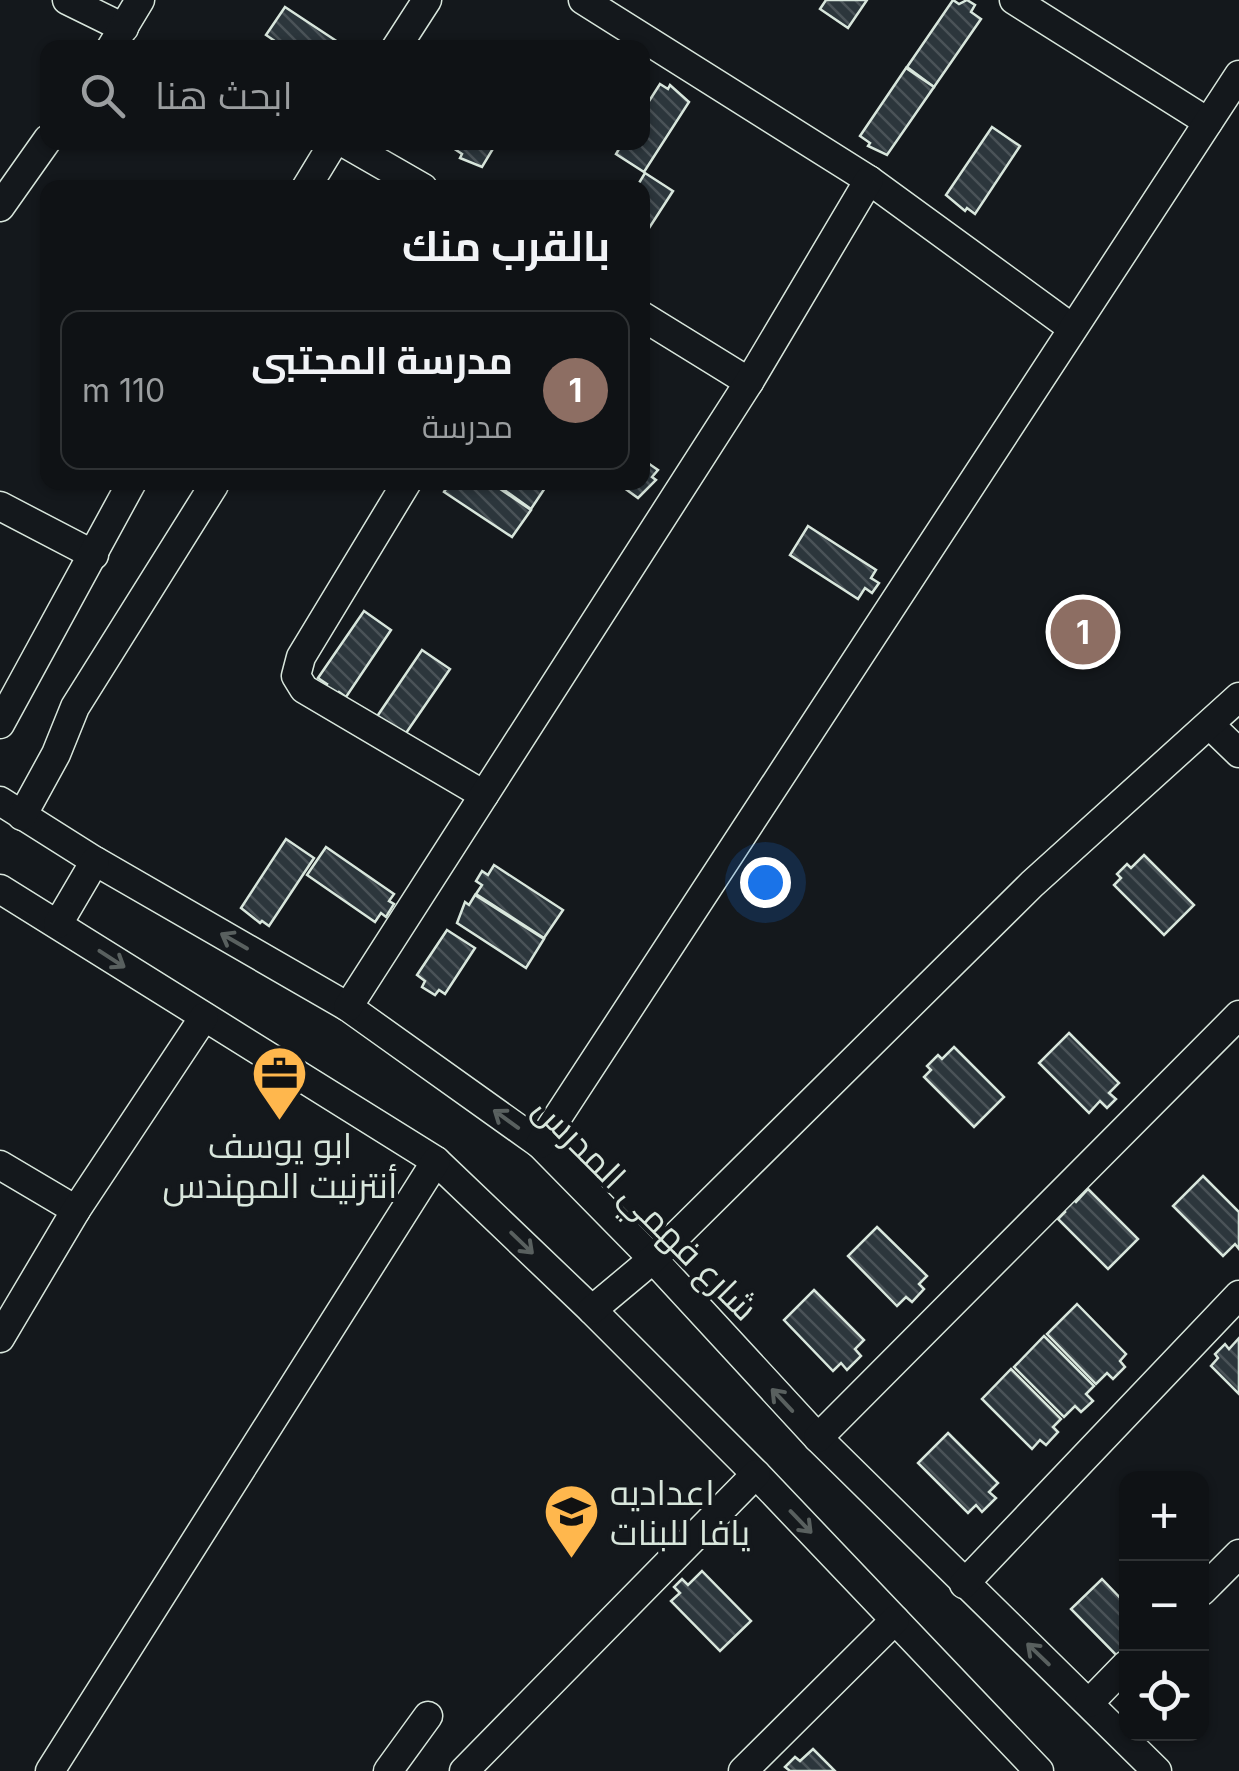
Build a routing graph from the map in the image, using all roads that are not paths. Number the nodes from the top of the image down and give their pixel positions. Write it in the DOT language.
graph roads {
  1 [pos="67,0"];
  2 [pos="140,0"];
  3 [pos="427,0"];
  4 [pos="583,0"];
  5 [pos="1014,0"];
  6 [pos="117,38"];
  7 [pos="401,40"];
  8 [pos="647,40"];
  9 [pos="650,42"];
  10 [pos="1239,75"];
  11 [pos="1208,122"];
  12 [pos="40,150"];
  13 [pos="329,150"];
  14 [pos="358,150"];
  15 [pos="311,180"];
  16 [pos="409,180"];
  17 [pos="869,180"];
  18 [pos="0,207"];
  19 [pos="650,321"];
  20 [pos="1072,328"];
  21 [pos="749,382"];
  22 [pos="128,490"];
  23 [pos="210,490"];
  24 [pos="402,490"];
  25 [pos="0,506"];
  26 [pos="94,555"];
  27 [pos="1239,697"];
  28 [pos="0,724"];
  29 [pos="1210,725"];
  30 [pos="1239,754"];
  31 [pos="484,795"];
  32 [pos="11,809"];
  33 [pos="96,861"];
  34 [pos="0,888"];
  35 [pos="58,924"];
  36 [pos="348,1007"];
  37 [pos="1239,1016"];
  38 [pos="204,1017"];
  39 [pos="540,1144"];
  40 [pos="436,1161"];
  41 [pos="0,1165"];
  42 [pos="76,1210"];
  43 [pos="652,1259"];
  44 [pos="1239,1295"];
  45 [pos="592,1310"];
  46 [pos="0,1338"];
  47 [pos="818,1438"];
  48 [pos="756,1474"];
  49 [pos="1239,1554"];
  50 [pos="964,1584"];
  51 [pos="1209,1584"];
  52 [pos="894,1620"];
  53 [pos="1119,1672"];
  54 [pos="1089,1702"];
  55 [pos="428,1716"];
  56 [pos="1037,1770"];
  57 [pos="50,1771"];
  58 [pos="388,1771"];
  59 [pos="464,1771"];
  60 [pos="743,1771"];
  61 [pos="1157,1771"];
  1 -- 6 [label="street"];
  2 -- 6 [label="street"];
  3 -- 7 [label="street"];
  4 -- 8 [label="street"];
  5 -- 11 [label="street"];
  9 -- 17 [label="street"];
  10 -- 11 [label="street"];
  11 -- 20 [label="street"];
  12 -- 18 [label="street"];
  13 -- 15 [label="street"];
  14 -- 16 [label="street"];
  17 -- 20 [label="street"];
  17 -- 21 [label="street"];
  19 -- 21 [label="street"];
  20 -- 39 [label="street"];
  21 -- 31 [label="street"];
  22 -- 26 [label="street"];
  23 -- 32 [label="street"];
  24 -- 31 [label="street"];
  25 -- 26 [label="street"];
  26 -- 28 [label="street"];
  27 -- 29 [label="street"];
  29 -- 30 [label="street"];
  29 -- 43 [label="street"];
  31 -- 36 [label="street"];
  32 -- 33 [label="street, شارع فهمي المدرس"];
  33 -- 35 [label="street"];
  36 -- 33 [label="street, شارع فهمي المدرس, one-way"];
  34 -- 35 [label="street"];
  35 -- 38 [label="street, one-way"];
  39 -- 36 [label="street, شارع فهمي المدرس, one-way"];
  37 -- 47 [label="street"];
  38 -- 40 [label="street"];
  38 -- 42 [label="street"];
  39 -- 43 [label="street, شارع فهمي المدرس"];
  40 -- 45 [label="street, one-way"];
  40 -- 57 [label="street"];
  41 -- 42 [label="street"];
  42 -- 46 [label="street"];
  43 -- 45 [label="street"];
  47 -- 43 [label="street, شارع فهمي المدرس, one-way"];
  44 -- 50 [label="street"];
  45 -- 48 [label="street"];
  47 -- 50 [label="street, شارع فهمي المدرس"];
  48 -- 52 [label="street, one-way"];
  48 -- 59 [label="street"];
  49 -- 51 [label="street"];
  54 -- 50 [label="street, شارع فهمي المدرس, one-way"];
  52 -- 56 [label="street"];
  52 -- 60 [label="street"];
  53 -- 54 [label="street"];
  54 -- 61 [label="street, شارع فهمي المدرس"];
  55 -- 58 [label="street"];
}
